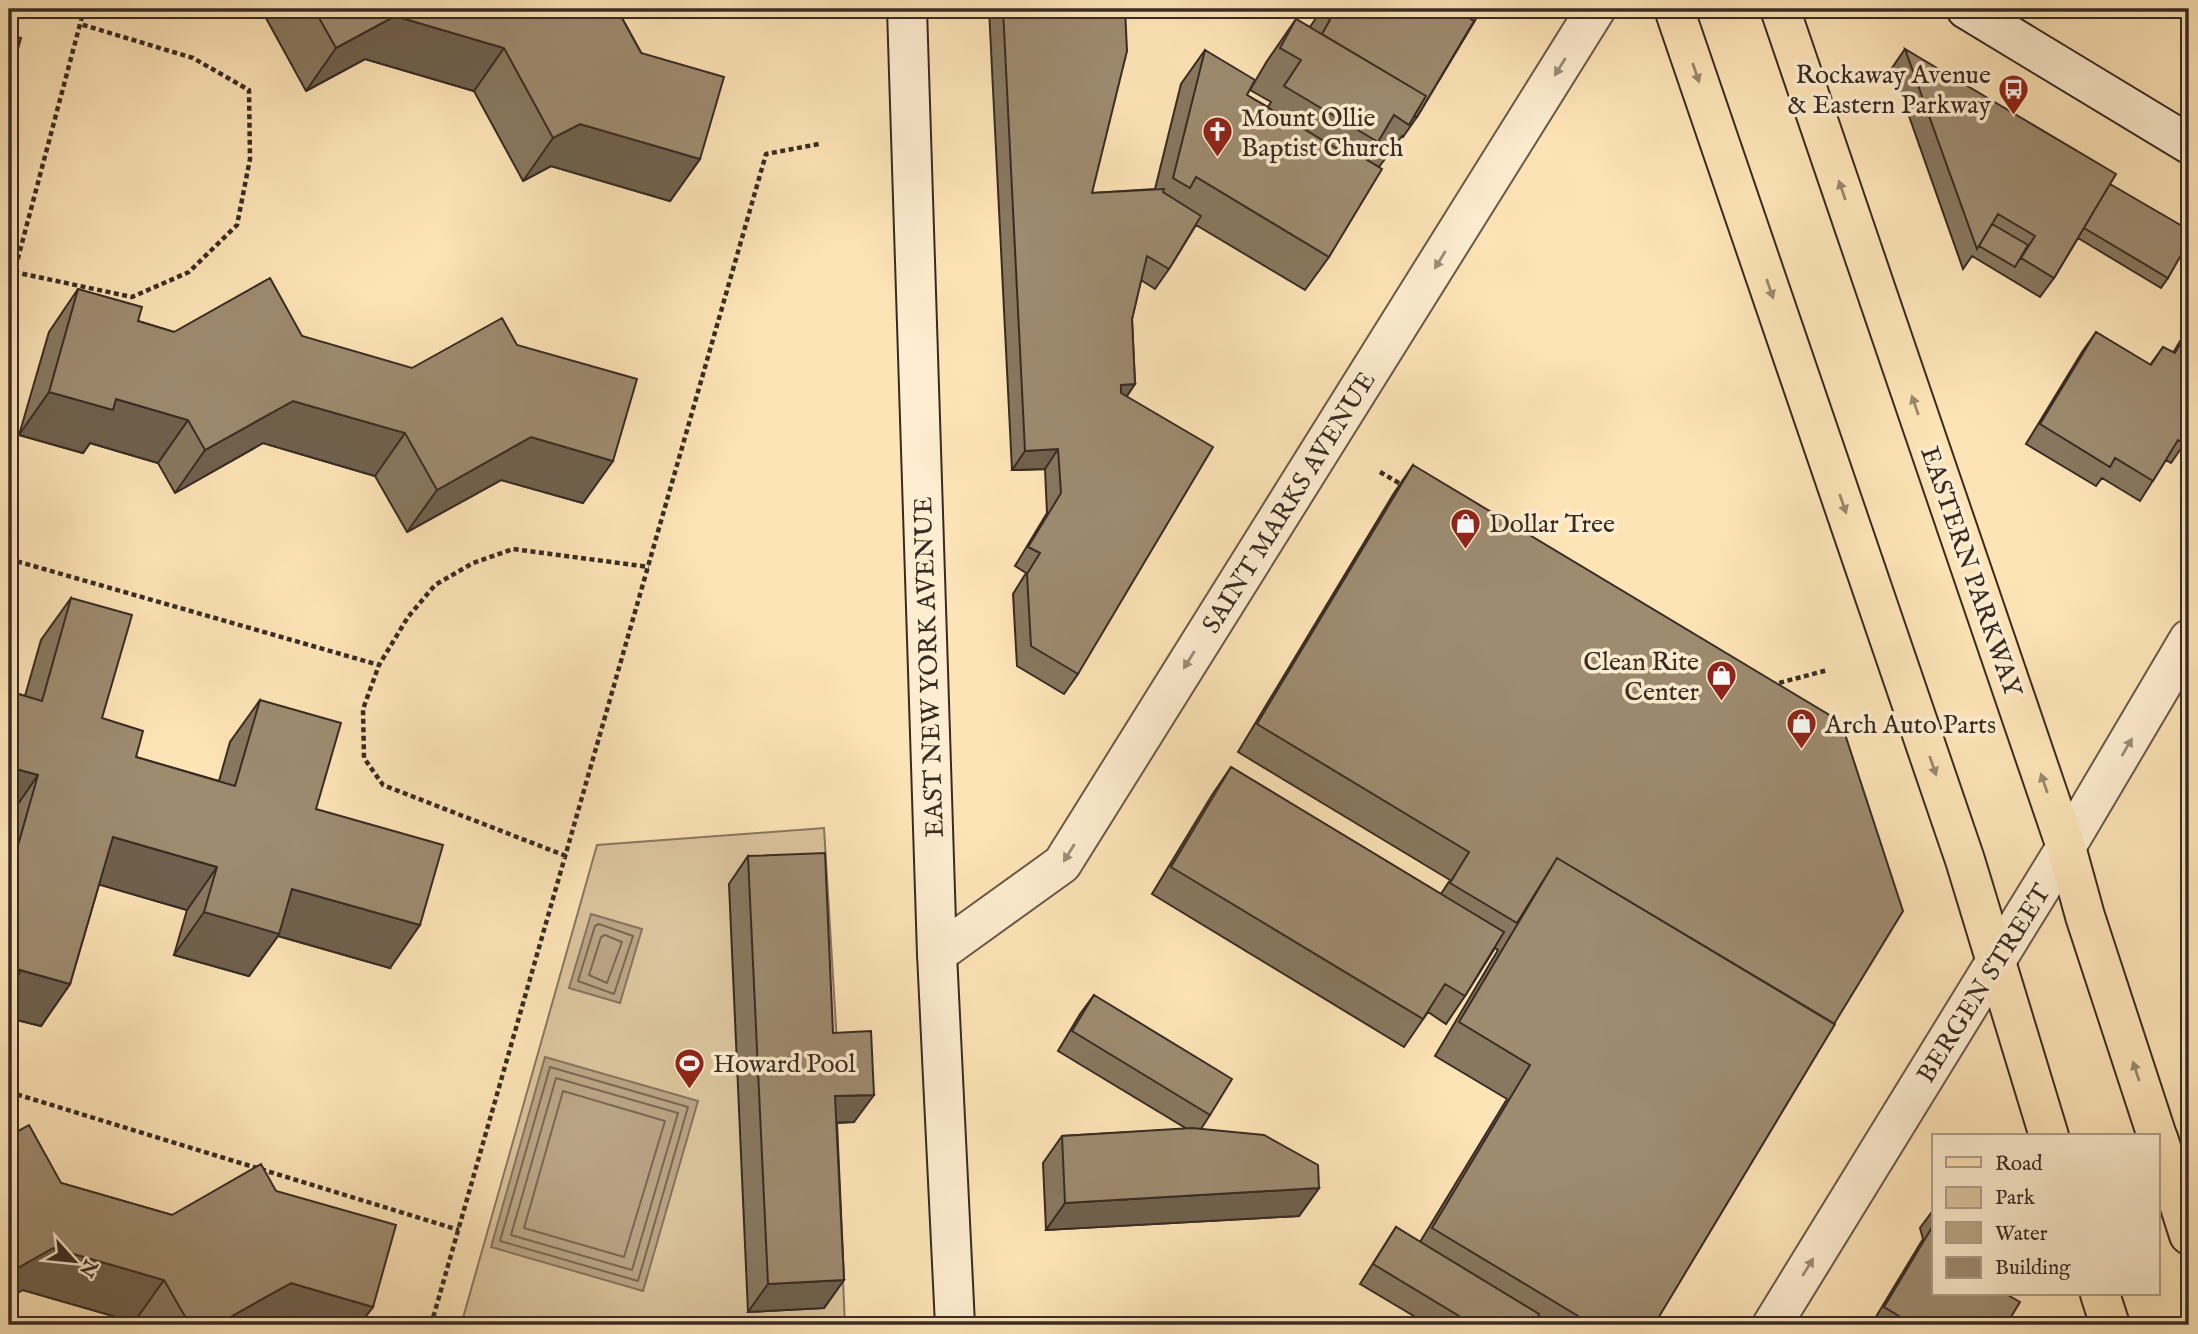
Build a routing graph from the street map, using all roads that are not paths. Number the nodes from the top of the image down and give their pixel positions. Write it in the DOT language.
graph roads {
  1 [pos="907,9"];
  2 [pos="1596,9"];
  3 [pos="1674,9"];
  4 [pos="1780,9"];
  5 [pos="1966,9"];
  6 [pos="2189,144"];
  7 [pos="2189,639"];
  8 [pos="2066,847"];
  9 [pos="937,954"];
  10 [pos="1997,960"];
  11 [pos="2048,1134"];
  12 [pos="2156,1134"];
  13 [pos="2160,1146"];
  14 [pos="2189,1235"];
  15 [pos="2101,1296"];
  16 [pos="955,1325"];
  17 [pos="1772,1325"];
  18 [pos="2110,1325"];
  1 -- 9 [label="street, EAST NEW YORK AVENUE"];
  2 -- 9 [label="street, SAINT MARKS AVENUE, one-way"];
  3 -- 10 [label="main road, one-way"];
  8 -- 4 [label="main road, EASTERN PARKWAY, one-way"];
  5 -- 6 [label="street"];
  8 -- 7 [label="street, BERGEN STREET, one-way"];
  8 -- 10 [label="street, BERGEN STREET"];
  12 -- 8 [label="main road, EASTERN PARKWAY, one-way"];
  9 -- 16 [label="street, EAST NEW YORK AVENUE"];
  10 -- 11 [label="main road"];
  17 -- 10 [label="street, BERGEN STREET, one-way"];
  13 -- 14 [label="main road, EASTERN PARKWAY"];
  15 -- 18 [label="main road"];
}
